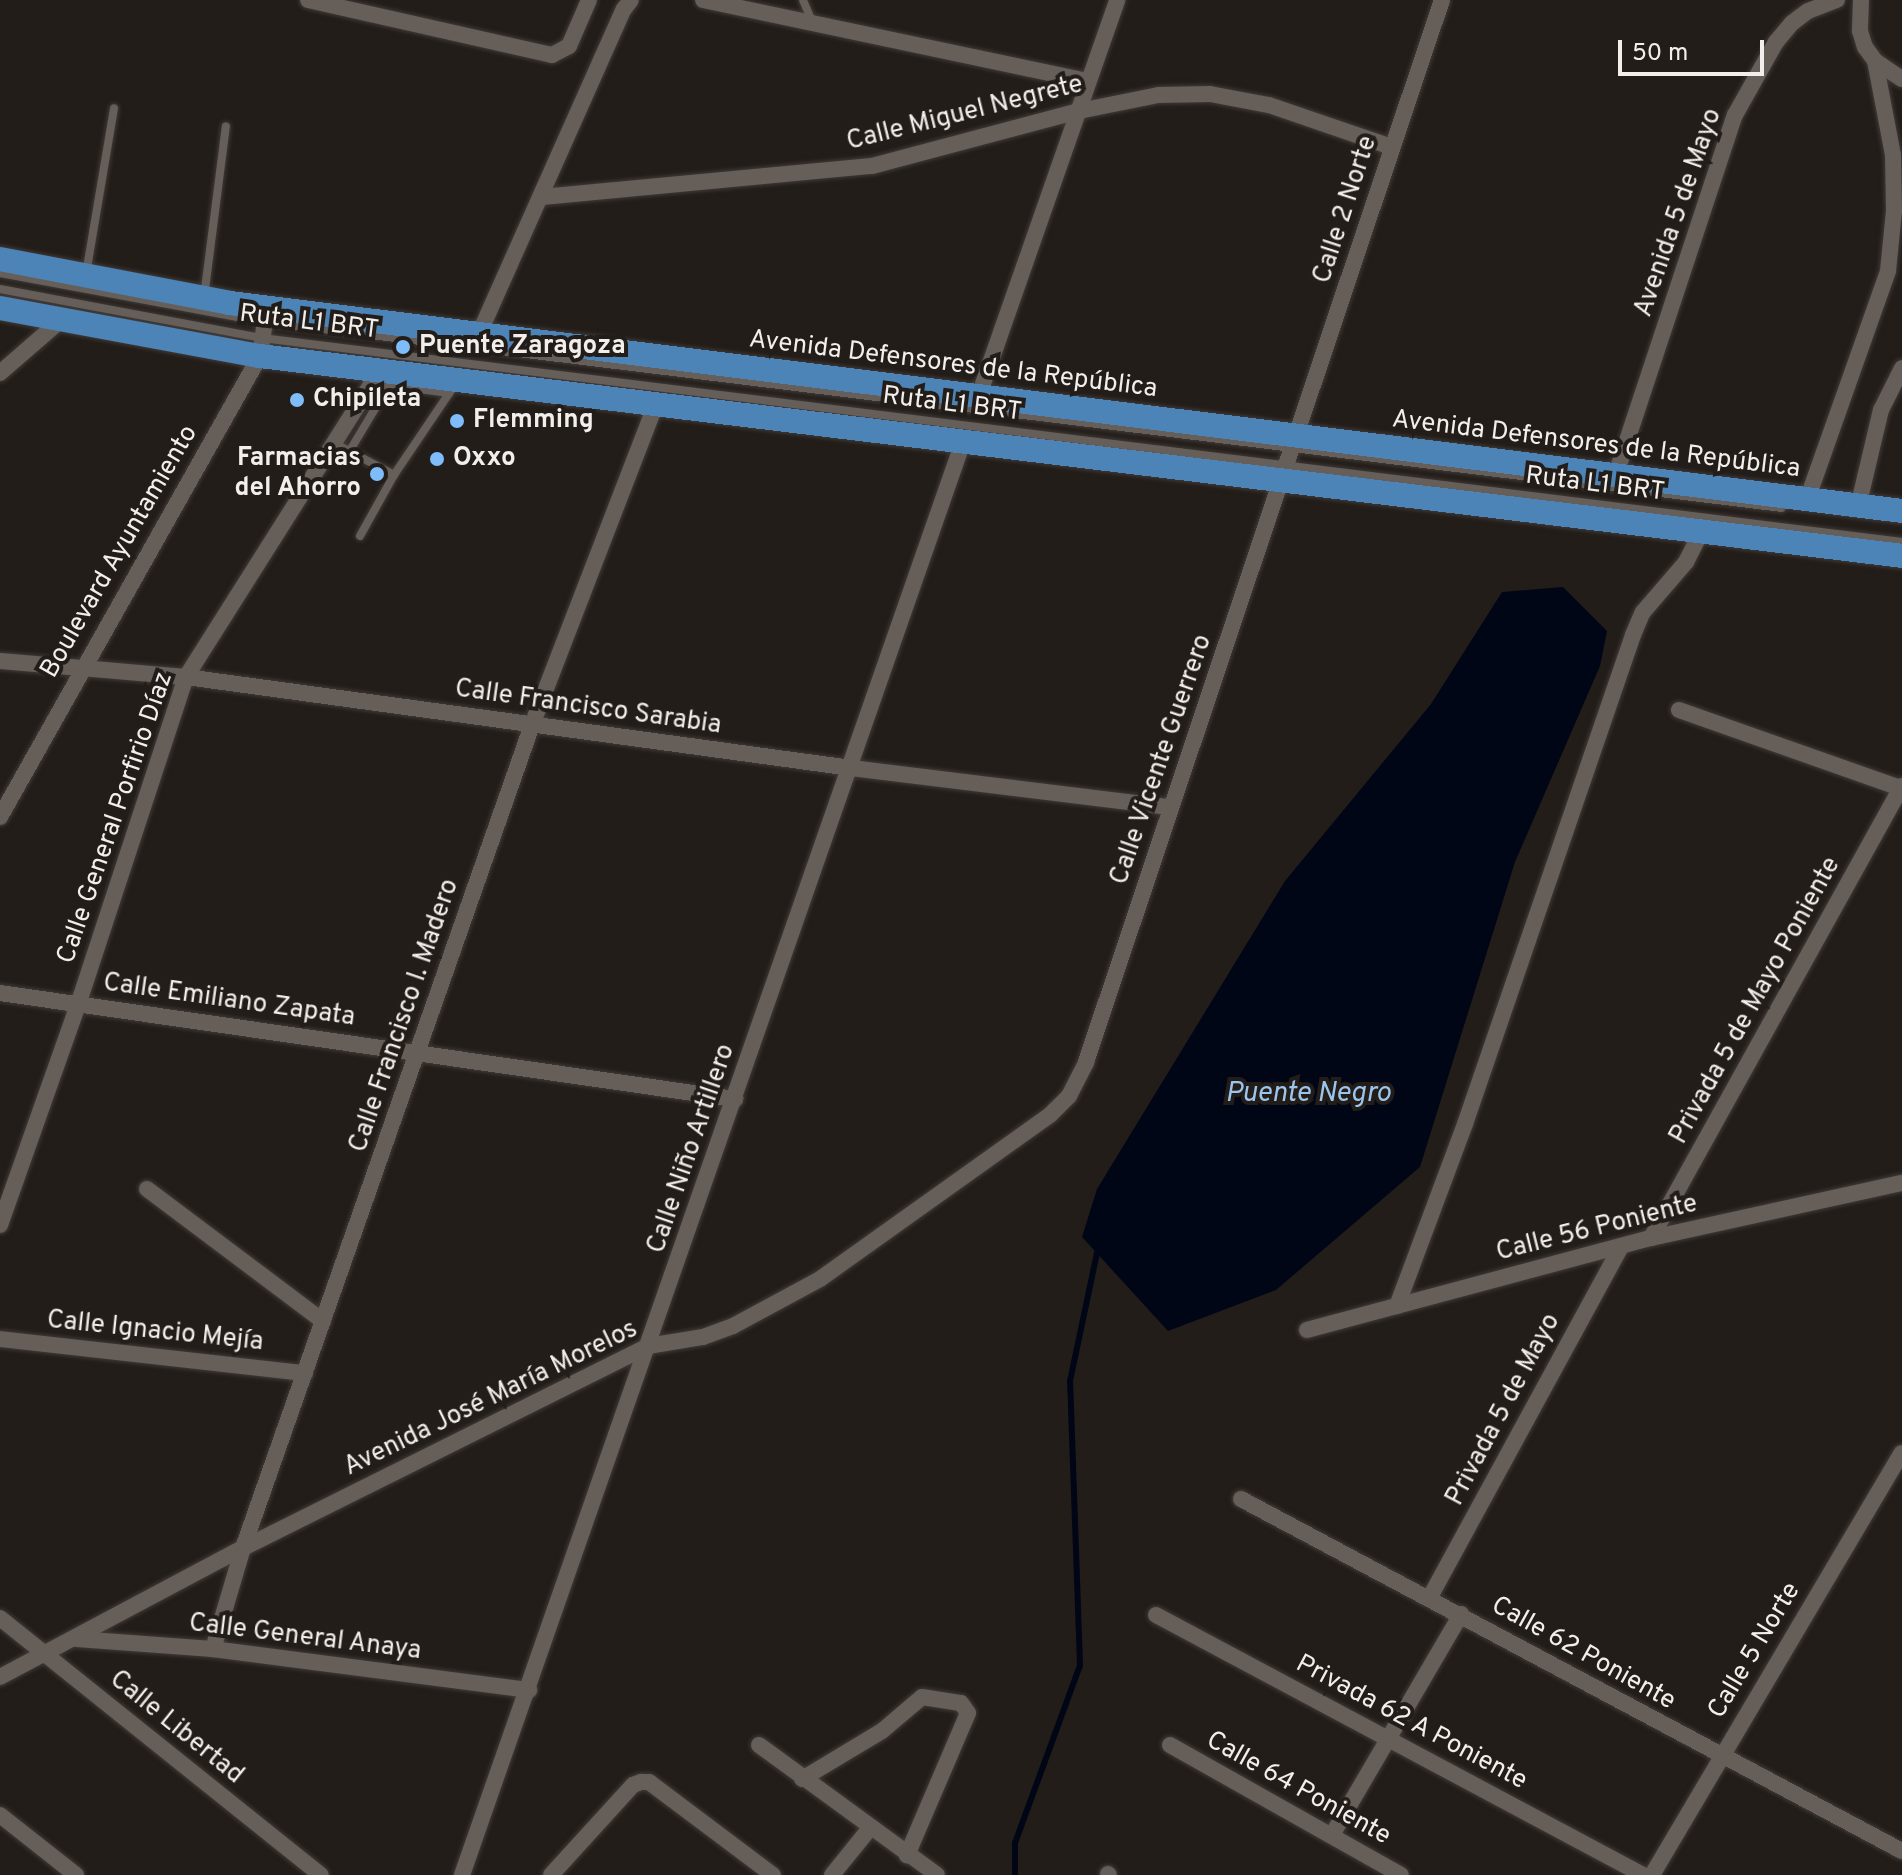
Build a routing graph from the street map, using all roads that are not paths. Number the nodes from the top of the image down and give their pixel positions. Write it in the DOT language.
graph roads {
  1 [pos="308,0"];
  2 [pos="589,0"];
  3 [pos="703,0"];
  4 [pos="803,0"];
  5 [pos="1117,0"];
  6 [pos="1442,0"];
  7 [pos="1837,0"];
  8 [pos="1861,0"];
  9 [pos="628,4"];
  10 [pos="813,23"];
  11 [pos="1875,61"];
  12 [pos="1902,79"];
  13 [pos="1087,81"];
  14 [pos="114,108"];
  15 [pos="1079,111"];
  16 [pos="226,126"];
  17 [pos="1392,147"];
  18 [pos="542,197"];
  19 [pos="0,259"];
  20 [pos="0,273"];
  21 [pos="85,275"];
  22 [pos="0,289"];
  23 [pos="204,298"];
  24 [pos="0,308"];
  25 [pos="61,320"];
  26 [pos="263,331"];
  27 [pos="479,334"];
  28 [pos="1902,368"];
  29 [pos="0,373"];
  30 [pos="384,378"];
  31 [pos="454,386"];
  32 [pos="979,395"];
  33 [pos="656,404"];
  34 [pos="964,439"];
  35 [pos="1296,444"];
  36 [pos="342,448"];
  37 [pos="1286,474"];
  38 [pos="394,475"];
  39 [pos="1615,477"];
  40 [pos="1803,505"];
  41 [pos="1902,511"];
  42 [pos="1855,513"];
  43 [pos="1701,533"];
  44 [pos="360,536"];
  45 [pos="1902,542"];
  46 [pos="1902,556"];
  47 [pos="0,661"];
  48 [pos="80,670"];
  49 [pos="186,677"];
  50 [pos="1679,710"];
  51 [pos="532,725"];
  52 [pos="851,768"];
  53 [pos="1902,787"];
  54 [pos="1170,807"];
  55 [pos="0,817"];
  56 [pos="0,993"];
  57 [pos="79,1002"];
  58 [pos="418,1053"];
  59 [pos="1069,1096"];
  60 [pos="735,1099"];
  61 [pos="1902,1183"];
  62 [pos="147,1189"];
  63 [pos="0,1225"];
  64 [pos="1651,1238"];
  65 [pos="1621,1247"];
  66 [pos="1397,1306"];
  67 [pos="323,1321"];
  68 [pos="1307,1330"];
  69 [pos="0,1339"];
  70 [pos="648,1346"];
  71 [pos="305,1373"];
  72 [pos="1902,1453"];
  73 [pos="1241,1499"];
  74 [pos="243,1548"];
  75 [pos="1430,1597"];
  76 [pos="1461,1614"];
  77 [pos="1156,1615"];
  78 [pos="0,1618"];
  79 [pos="76,1638"];
  80 [pos="213,1649"];
  81 [pos="45,1654"];
  82 [pos="0,1677"];
  83 [pos="529,1690"];
  84 [pos="1389,1738"];
  85 [pos="759,1745"];
  86 [pos="1170,1745"];
  87 [pos="1720,1757"];
  88 [pos="802,1779"];
  89 [pos="0,1815"];
  90 [pos="870,1828"];
  91 [pos="1332,1835"];
  92 [pos="1902,1851"];
  93 [pos="907,1855"];
  94 [pos="76,1875"];
  95 [pos="321,1875"];
  96 [pos="462,1875"];
  97 [pos="551,1875"];
  98 [pos="773,1875"];
  99 [pos="832,1875"];
  100 [pos="937,1875"];
  101 [pos="1401,1875"];
  102 [pos="1643,1875"];
  103 [pos="1652,1875"];
  1 -- 2 [label="street"];
  3 -- 10 [label="street"];
  4 -- 10 [label="lane"];
  5 -- 13 [label="street"];
  6 -- 17 [label="street, Calle 2 Norte"];
  7 -- 39 [label="street, Avenida 5 de Mayo"];
  8 -- 11 [label="street"];
  9 -- 18 [label="street"];
  10 -- 13 [label="street"];
  11 -- 12 [label="street"];
  11 -- 40 [label="street"];
  13 -- 15 [label="street"];
  14 -- 21 [label="lane"];
  15 -- 17 [label="street, Calle Miguel Negrete"];
  15 -- 18 [label="street, Calle Miguel Negrete"];
  15 -- 32 [label="street"];
  16 -- 23 [label="lane"];
  17 -- 35 [label="street, Calle 2 Norte"];
  18 -- 27 [label="street"];
  19 -- 21 [label="main road, Avenida Defensores de la República"];
  20 -- 26 [label="lane, Ruta L1 BRT"];
  21 -- 23 [label="main road, Avenida Defensores de la República"];
  22 -- 26 [label="lane, Ruta L1 BRT"];
  23 -- 26 [label="main road, Avenida Defensores de la República"];
  24 -- 25 [label="main road, Avenida Defensores de la República"];
  25 -- 26 [label="main road, Avenida Defensores de la República"];
  25 -- 29 [label="street"];
  26 -- 27 [label="main road, Avenida Defensores de la República"];
  26 -- 30 [label="main road, Avenida Defensores de la República"];
  26 -- 35 [label="lane, Ruta L1 BRT"];
  26 -- 37 [label="lane, Ruta L1 BRT"];
  26 -- 48 [label="street, Boulevard Ayuntamiento"];
  27 -- 32 [label="main road, Avenida Defensores de la República"];
  28 -- 42 [label="street"];
  30 -- 31 [label="main road, Avenida Defensores de la República"];
  30 -- 36 [label="street, Calle General Porfirio Díaz"];
  31 -- 33 [label="main road, Avenida Defensores de la República"];
  31 -- 38 [label="lane"];
  32 -- 35 [label="main road, Avenida Defensores de la República"];
  33 -- 34 [label="main road, Avenida Defensores de la República"];
  33 -- 51 [label="street, Calle Francisco I. Madero"];
  34 -- 37 [label="main road, Avenida Defensores de la República"];
  34 -- 52 [label="street, Calle Niño Artillero"];
  35 -- 37 [label="street, Calle Vicente Guerrero"];
  35 -- 39 [label="main road, Avenida Defensores de la República"];
  35 -- 40 [label="lane, Ruta L1 BRT"];
  36 -- 38 [label="lane"];
  36 -- 49 [label="street, Calle General Porfirio Díaz"];
  37 -- 43 [label="main road, Avenida Defensores de la República"];
  37 -- 45 [label="lane, Ruta L1 BRT"];
  37 -- 54 [label="street, Calle Vicente Guerrero"];
  38 -- 44 [label="lane"];
  39 -- 40 [label="main road, Avenida Defensores de la República"];
  40 -- 42 [label="main road, Avenida Defensores de la República"];
  41 -- 42 [label="main road, Avenida Defensores de la República"];
  43 -- 46 [label="main road, Avenida Defensores de la República"];
  43 -- 66 [label="street"];
  47 -- 48 [label="street, Calle Francisco Sarabia"];
  48 -- 49 [label="street, Calle Francisco Sarabia"];
  48 -- 55 [label="street, Boulevard Ayuntamiento"];
  49 -- 51 [label="street, Calle Francisco Sarabia"];
  49 -- 57 [label="street, Calle General Porfirio Díaz"];
  50 -- 53 [label="street"];
  51 -- 52 [label="street, Calle Francisco Sarabia"];
  51 -- 58 [label="street, Calle Francisco I. Madero"];
  52 -- 54 [label="street, Calle Francisco Sarabia"];
  52 -- 60 [label="street, Calle Niño Artillero"];
  53 -- 64 [label="street, Privada 5 de Mayo Poniente"];
  54 -- 59 [label="street, Calle Vicente Guerrero"];
  56 -- 57 [label="street, Calle Emiliano Zapata"];
  57 -- 58 [label="street, Calle Emiliano Zapata"];
  57 -- 63 [label="street, Calle General Porfirio Díaz"];
  58 -- 60 [label="street, Calle Emiliano Zapata"];
  58 -- 67 [label="street, Calle Francisco I. Madero"];
  59 -- 70 [label="street, Avenida José María Morelos"];
  60 -- 70 [label="street, Calle Niño Artillero"];
  61 -- 64 [label="street, Calle 56 Poniente"];
  62 -- 67 [label="street"];
  64 -- 65 [label="street, Calle 56 Poniente"];
  65 -- 66 [label="street, Calle 56 Poniente"];
  65 -- 75 [label="street, Privada 5 de Mayo"];
  66 -- 68 [label="street, Calle 56 Poniente"];
  67 -- 71 [label="street, Calle Francisco I. Madero"];
  69 -- 71 [label="street, Calle Ignacio Mejía"];
  70 -- 74 [label="street, Avenida José María Morelos"];
  70 -- 83 [label="street, Calle Niño Artillero"];
  71 -- 74 [label="street, Calle Francisco I. Madero"];
  72 -- 87 [label="street, Calle 5 Norte"];
  73 -- 75 [label="street, Calle 62 Poniente"];
  74 -- 79 [label="street, Avenida José María Morelos"];
  74 -- 80 [label="street, Calle Francisco I. Madero"];
  75 -- 76 [label="street, Calle 62 Poniente"];
  76 -- 84 [label="street"];
  76 -- 87 [label="street, Calle 62 Poniente"];
  77 -- 84 [label="street, Privada 62 A Poniente"];
  78 -- 81 [label="street, Calle Libertad"];
  79 -- 80 [label="street, Calle General Anaya"];
  79 -- 81 [label="street, Avenida José María Morelos"];
  80 -- 83 [label="street, Calle General Anaya"];
  81 -- 82 [label="street, Avenida José María Morelos"];
  81 -- 95 [label="street, Calle Libertad"];
  83 -- 96 [label="street, Calle Niño Artillero"];
  84 -- 91 [label="street"];
  84 -- 102 [label="street, Privada 62 A Poniente"];
  85 -- 88 [label="street"];
  86 -- 91 [label="street, Calle 64 Poniente"];
  87 -- 92 [label="street, Calle 62 Poniente"];
  87 -- 103 [label="street, Calle 5 Norte"];
  88 -- 90 [label="street"];
  88 -- 93 [label="street"];
  89 -- 94 [label="street"];
  90 -- 93 [label="street"];
  90 -- 99 [label="street"];
  91 -- 101 [label="street, Calle 64 Poniente"];
  93 -- 100 [label="street"];
  97 -- 98 [label="street"];
}
